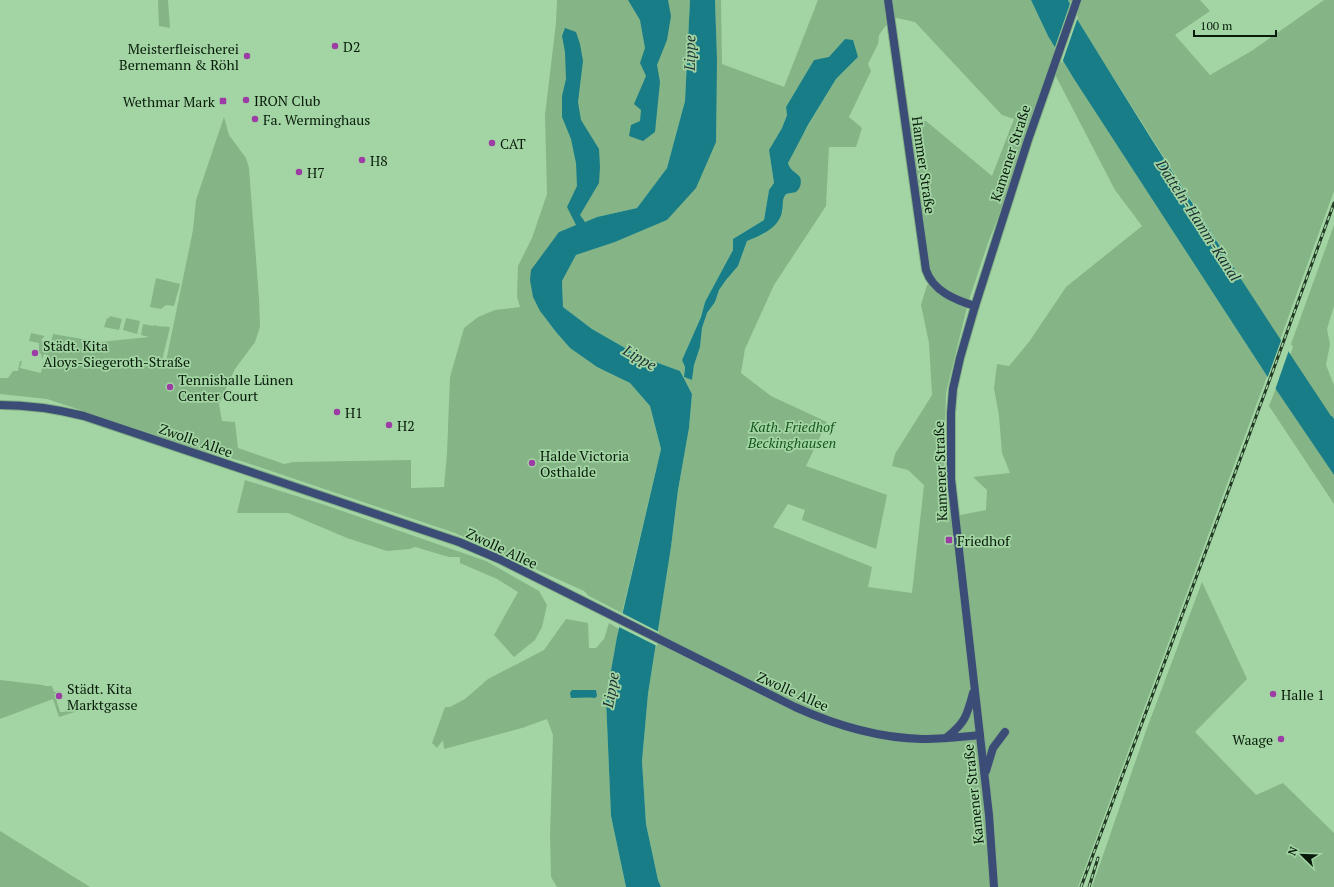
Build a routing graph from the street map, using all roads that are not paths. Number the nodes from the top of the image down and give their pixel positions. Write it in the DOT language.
graph roads {
  1 [pos="888,0"];
  2 [pos="1077,0"];
  3 [pos="974,306"];
  4 [pos="0,405"];
  5 [pos="974,689"];
  6 [pos="1005,732"];
  7 [pos="980,735"];
  8 [pos="945,739"];
  9 [pos="985,778"];
  10 [pos="994,887"];
  1 -- 3 [label="main road, Hammer Straße"];
  2 -- 3 [label="main road, Kamener Straße"];
  3 -- 5 [label="main road, Kamener Straße"];
  4 -- 8 [label="main road, Zwolle Allee"];
  5 -- 7 [label="main road, Kamener Straße"];
  5 -- 8 [label="main road"];
  6 -- 9 [label="main road"];
  7 -- 8 [label="main road, Zwolle Allee"];
  7 -- 9 [label="main road, Kamener Straße"];
  9 -- 10 [label="main road, Kamener Straße"];
}
